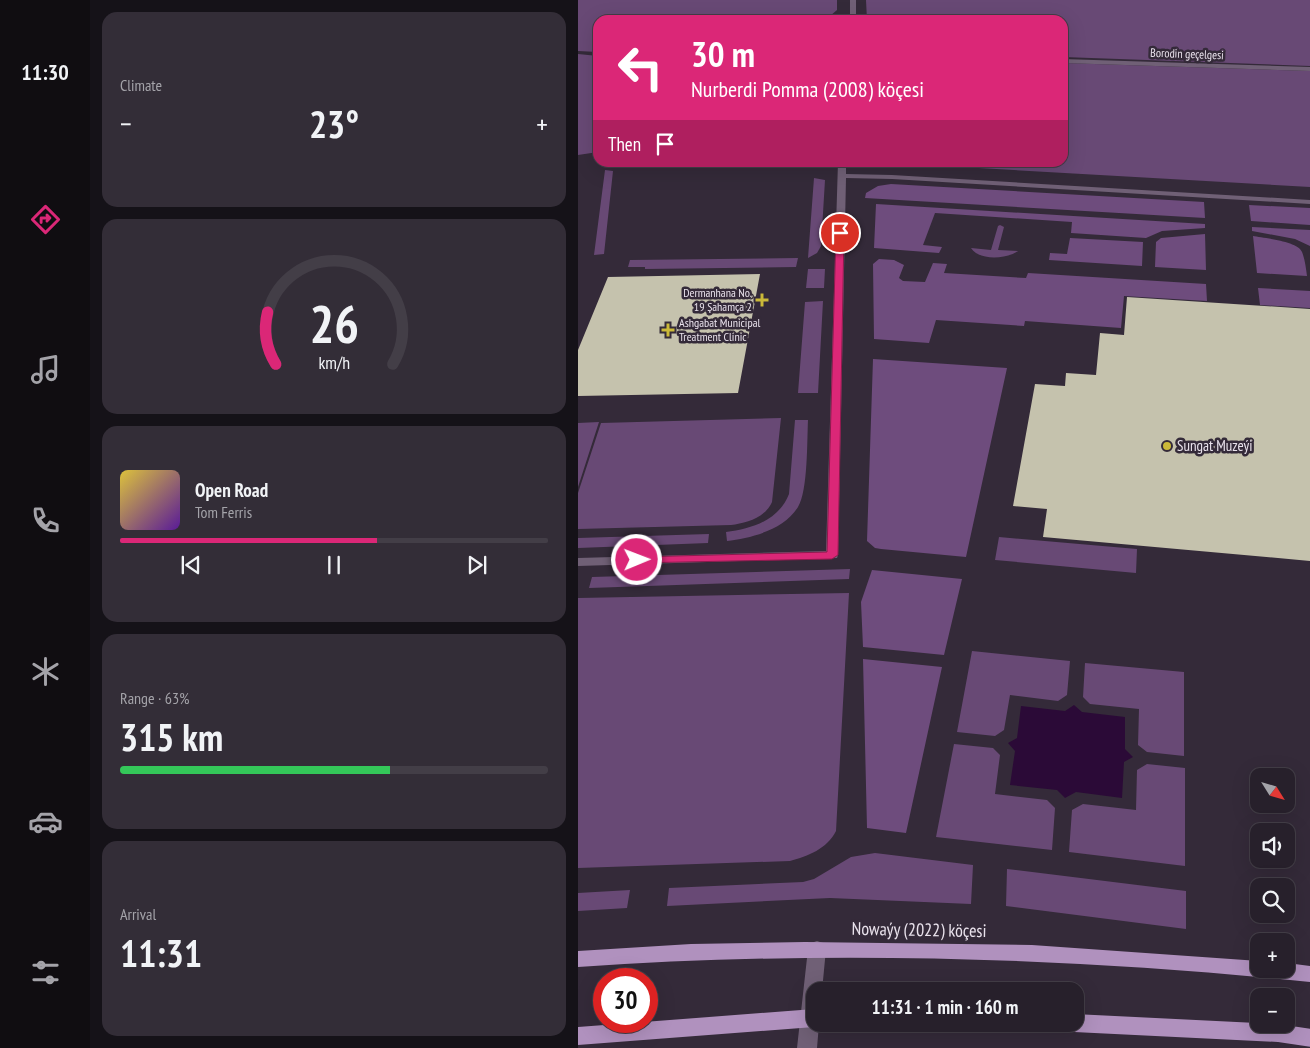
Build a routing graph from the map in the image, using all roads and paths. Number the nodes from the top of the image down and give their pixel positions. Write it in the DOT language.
graph roads {
  1 [pos="853,0"];
  2 [pos="852,15"];
  3 [pos="1068,61"];
  4 [pos="1310,69"];
  5 [pos="842,167"];
  6 [pos="841,176"];
  7 [pos="1310,202"];
  8 [pos="578,562"];
  9 [pos="817,949"];
  10 [pos="578,959"];
  11 [pos="1250,968"];
  12 [pos="1295,972"];
  13 [pos="1310,974"];
  14 [pos="815,982"];
  15 [pos="806,1018"];
  16 [pos="1084,1023"];
  17 [pos="810,1032"];
  18 [pos="578,1036"];
  19 [pos="1310,1038"];
  20 [pos="808,1048"];
  1 -- 2 [label="street"];
  3 -- 4 [label="street, Borodin geçelgesi"];
  5 -- 6 [label="street"];
  6 -- 7 [label="street"];
  6 -- 8 [label="street"];
  9 -- 10 [label="main road, Nowaýy (2022) köçesi"];
  9 -- 11 [label="main road, Nowaýy (2022) köçesi"];
  9 -- 14 [label="street"];
  12 -- 13 [label="main road, Nowaýy (2022) köçesi"];
  15 -- 18 [label="main road"];
  16 -- 19 [label="main road"];
  17 -- 20 [label="street"];
}
